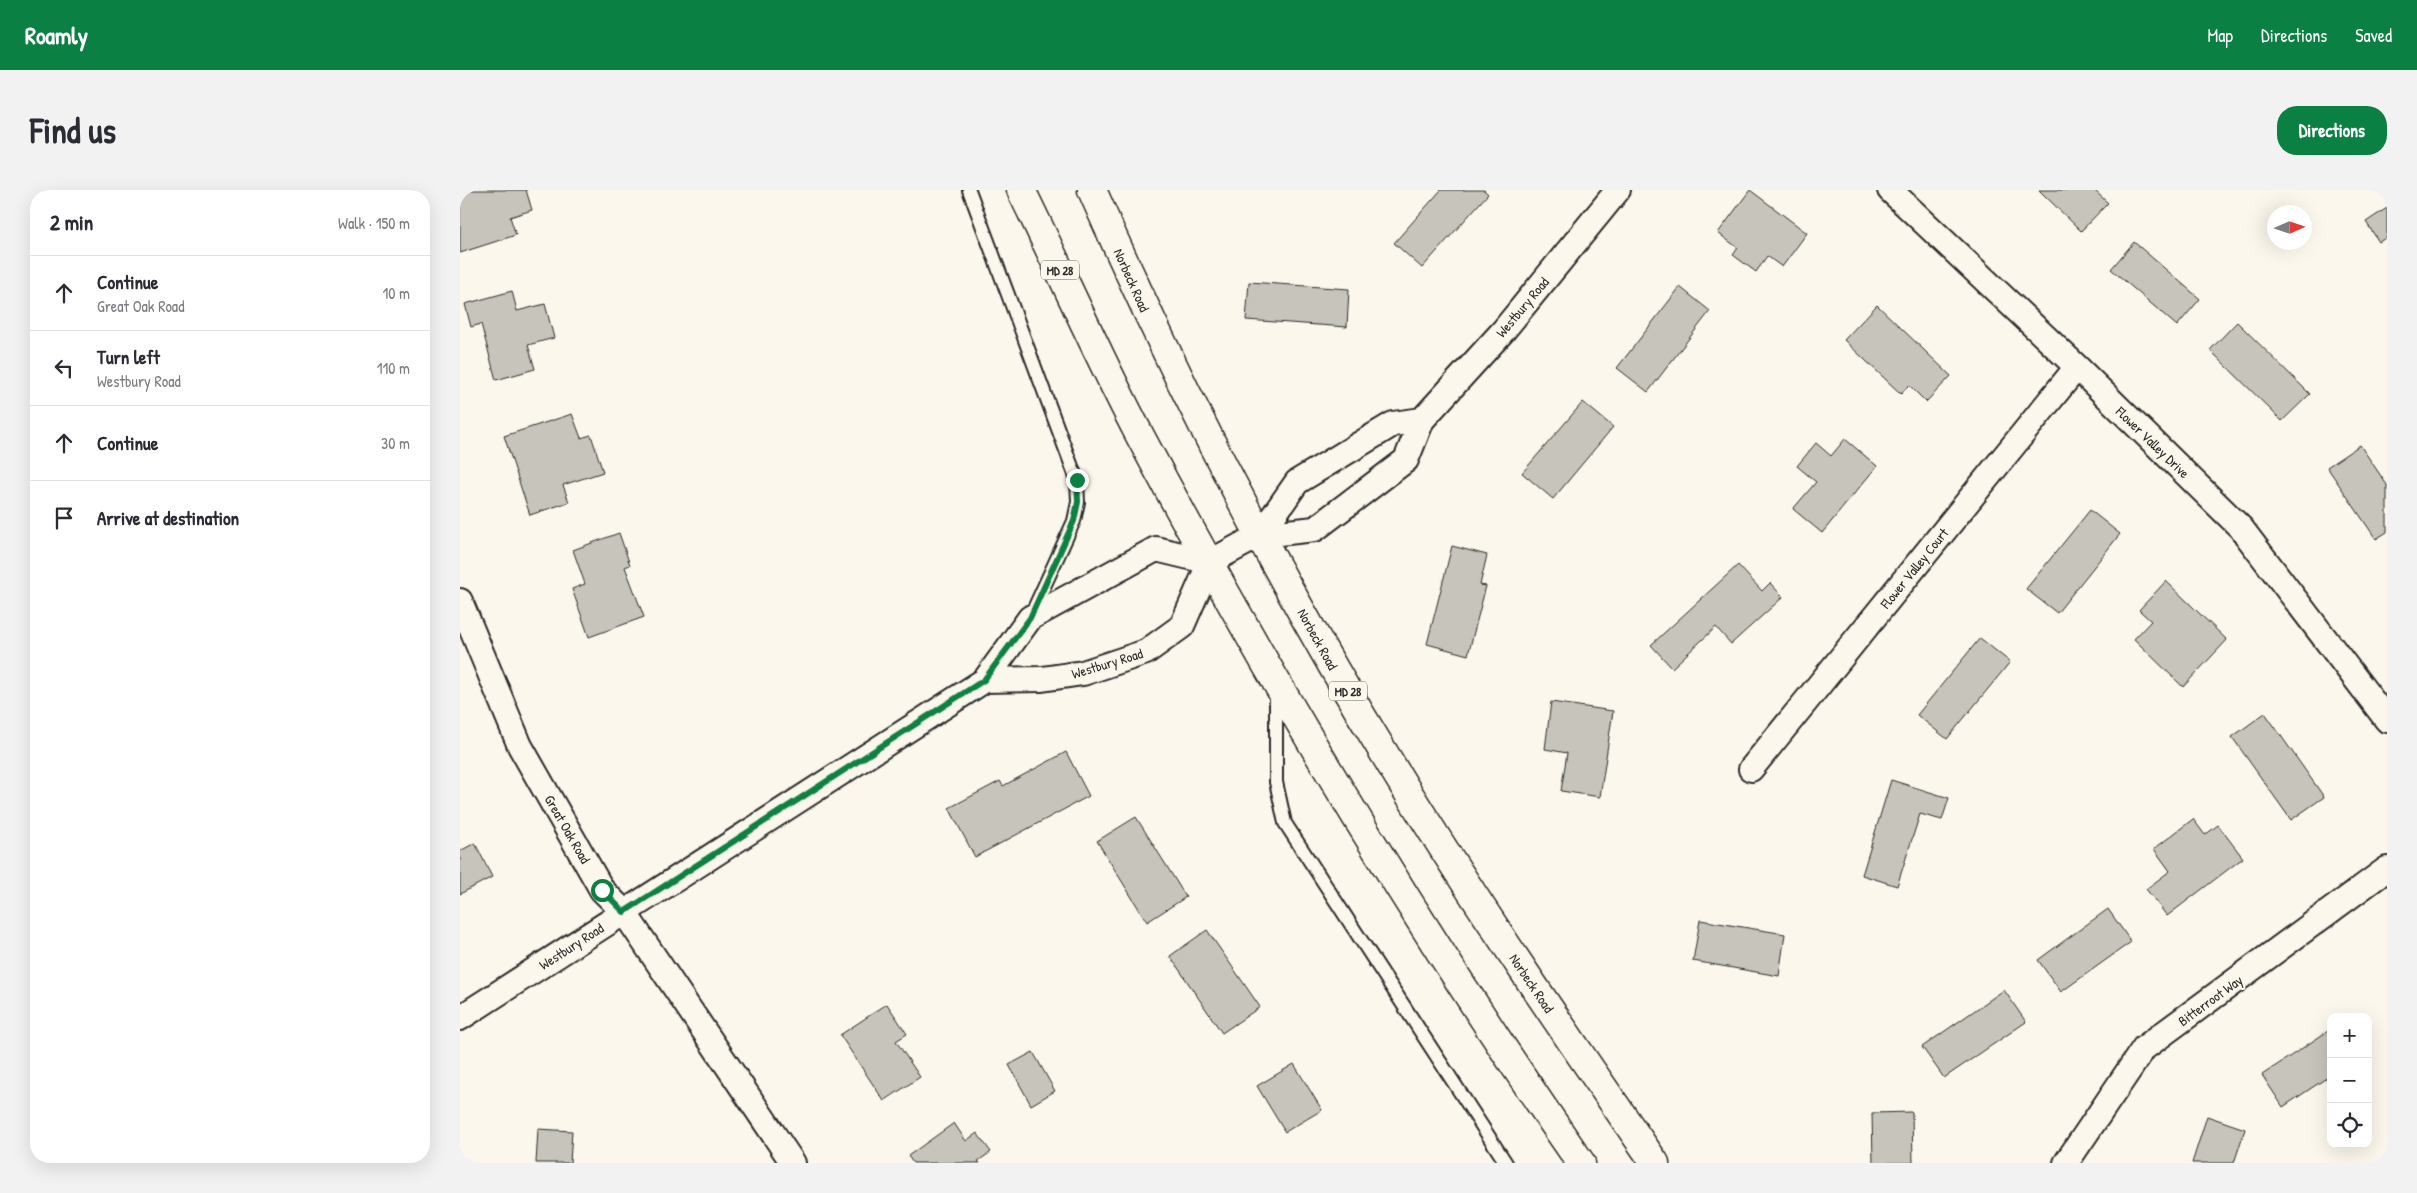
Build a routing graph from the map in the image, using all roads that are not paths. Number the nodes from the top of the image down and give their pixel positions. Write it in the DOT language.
graph roads {
  1 [pos="969,190"];
  2 [pos="1021,190"];
  3 [pos="1092,190"];
  4 [pos="1618,190"];
  5 [pos="1890,190"];
  6 [pos="2077,367"];
  7 [pos="1422,420"];
  8 [pos="1260,535"];
  9 [pos="1210,562"];
  10 [pos="460,601"];
  11 [pos="1030,618"];
  12 [pos="1276,678"];
  13 [pos="984,680"];
  14 [pos="2387,720"];
  15 [pos="1751,769"];
  16 [pos="2387,869"];
  17 [pos="624,912"];
  18 [pos="460,1018"];
  19 [pos="793,1163"];
  20 [pos="1506,1163"];
  21 [pos="1581,1163"];
  22 [pos="1655,1163"];
  23 [pos="2066,1163"];
  1 -- 11 [label="lane"];
  2 -- 9 [label="main road, MD 28"];
  3 -- 8 [label="main road, Norbeck Road / MD 28"];
  4 -- 7 [label="street, Westbury Road"];
  5 -- 6 [label="street, Flower Valley Drive"];
  6 -- 14 [label="street, Flower Valley Drive"];
  6 -- 15 [label="street, Flower Valley Court"];
  7 -- 8 [label="street, Westbury Road"];
  7 -- 8 [label="street, Westbury Road"];
  8 -- 9 [label="street, Westbury Road"];
  8 -- 22 [label="main road, Norbeck Road / MD 28"];
  9 -- 11 [label="street, Westbury Road"];
  9 -- 12 [label="main road, MD 28"];
  9 -- 13 [label="street, Westbury Road"];
  10 -- 17 [label="street, Great Oak Road"];
  11 -- 13 [label="street, Westbury Road"];
  12 -- 20 [label="lane"];
  12 -- 21 [label="main road, MD 28"];
  13 -- 17 [label="street, Westbury Road"];
  16 -- 23 [label="street, Bitterroot Way"];
  17 -- 18 [label="street, Westbury Road"];
  17 -- 19 [label="street, Great Oak Road"];
}
